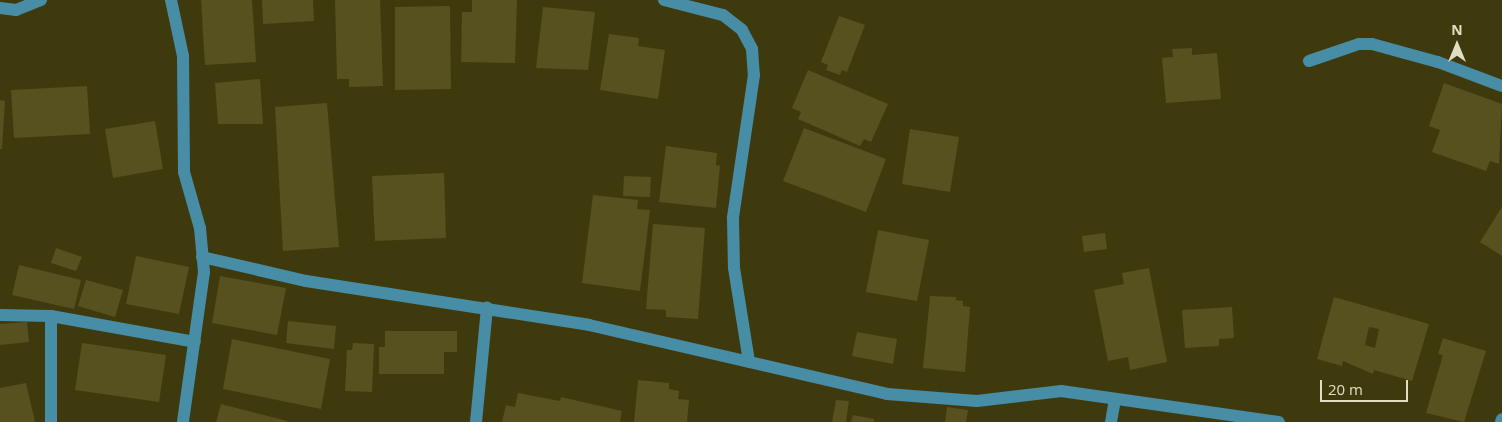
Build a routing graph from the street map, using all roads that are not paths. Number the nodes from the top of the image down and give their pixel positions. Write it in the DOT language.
graph roads {
  1 [pos="41,0"];
  2 [pos="171,0"];
  3 [pos="664,0"];
  4 [pos="0,8"];
  5 [pos="1309,61"];
  6 [pos="1502,86"];
  7 [pos="202,258"];
  8 [pos="487,308"];
  9 [pos="0,315"];
  10 [pos="51,316"];
  11 [pos="195,342"];
  12 [pos="749,362"];
  13 [pos="1115,398"];
  14 [pos="51,422"];
  15 [pos="182,422"];
  16 [pos="476,422"];
  17 [pos="1111,422"];
  18 [pos="1279,422"];
  1 -- 4 [label="street"];
  2 -- 7 [label="street"];
  3 -- 12 [label="street"];
  5 -- 6 [label="street"];
  7 -- 8 [label="street"];
  7 -- 11 [label="street"];
  8 -- 12 [label="street"];
  8 -- 16 [label="street"];
  9 -- 10 [label="street"];
  10 -- 11 [label="street"];
  10 -- 14 [label="street"];
  11 -- 15 [label="street"];
  12 -- 13 [label="street"];
  13 -- 17 [label="street"];
  13 -- 18 [label="street"];
}
